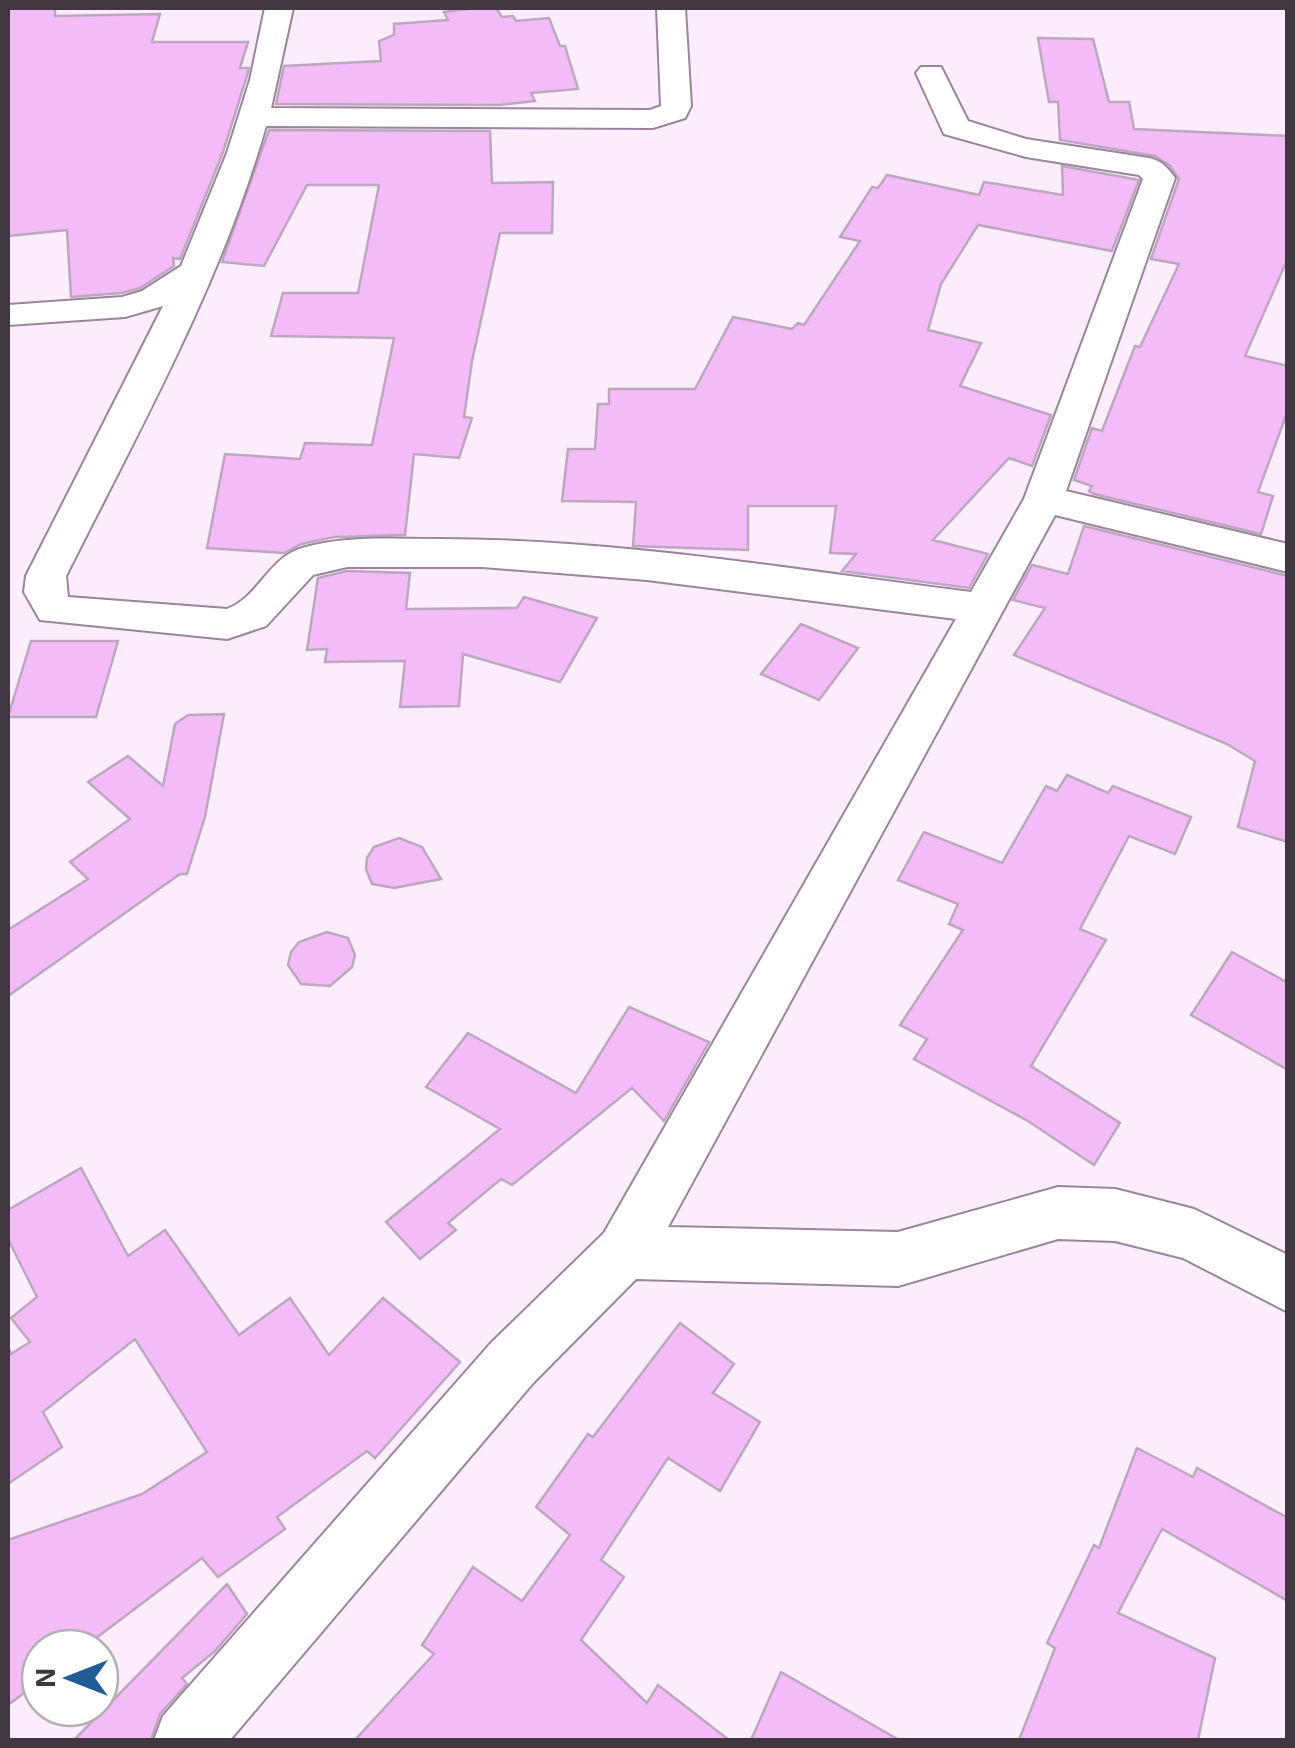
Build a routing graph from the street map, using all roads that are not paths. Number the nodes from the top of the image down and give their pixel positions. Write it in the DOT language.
graph roads {
  1 [pos="280,8"];
  2 [pos="671,8"];
  3 [pos="931,74"];
  4 [pos="253,117"];
  5 [pos="192,274"];
  6 [pos="8,316"];
  7 [pos="1044,499"];
  8 [pos="1288,558"];
  9 [pos="982,608"];
  10 [pos="624,1252"];
  11 [pos="1288,1285"];
  12 [pos="187,1740"];
  1 -- 4 [label="street"];
  2 -- 4 [label="street"];
  3 -- 7 [label="street"];
  4 -- 5 [label="street"];
  5 -- 6 [label="street"];
  5 -- 9 [label="street"];
  7 -- 8 [label="street"];
  7 -- 9 [label="street"];
  9 -- 10 [label="street"];
  10 -- 11 [label="street"];
  10 -- 12 [label="street"];
}
